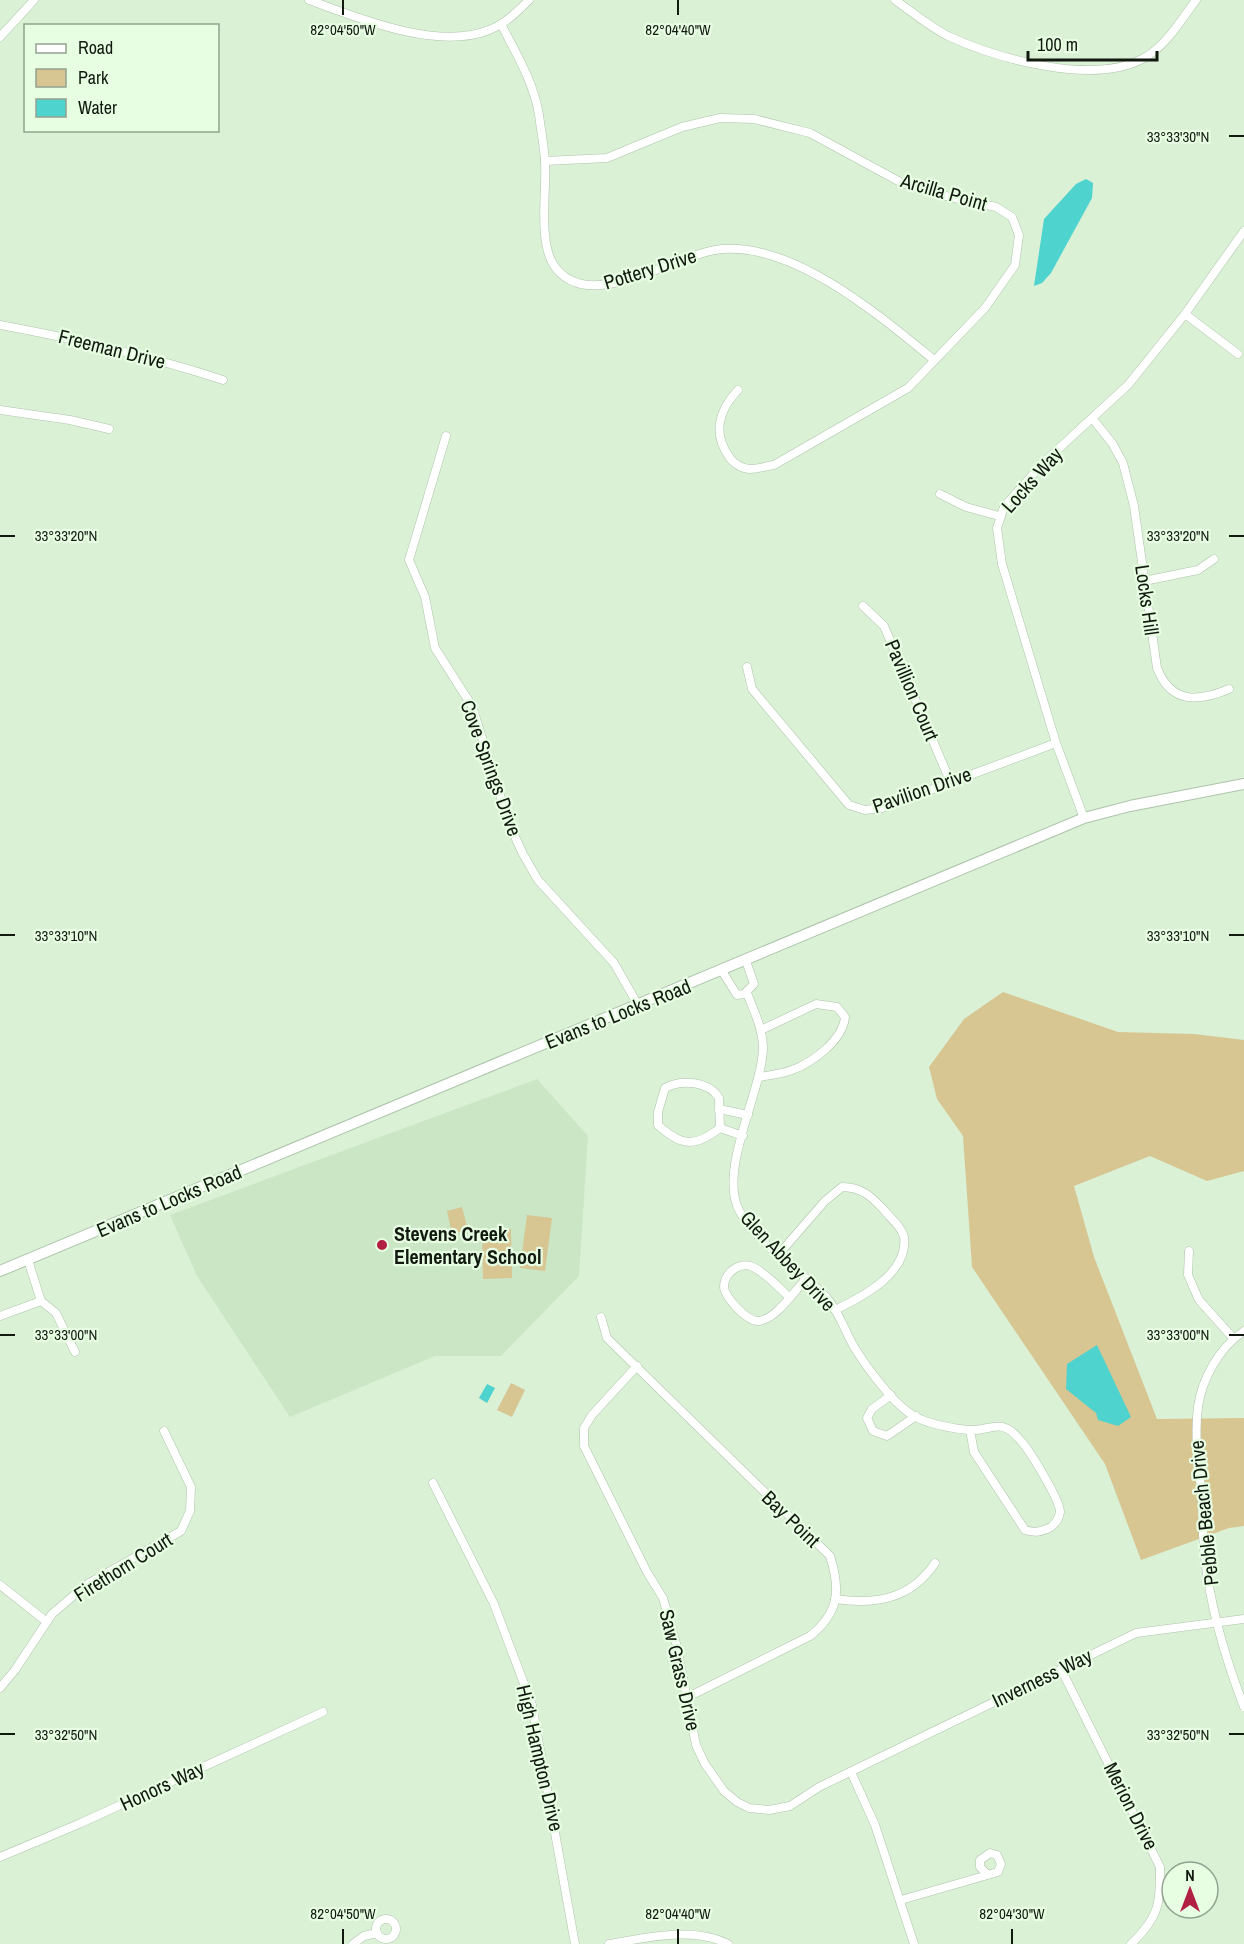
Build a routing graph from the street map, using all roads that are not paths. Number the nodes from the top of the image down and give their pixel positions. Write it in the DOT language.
graph roads {
  1 [pos="34,0"];
  2 [pos="309,0"];
  3 [pos="529,0"];
  4 [pos="895,0"];
  5 [pos="1196,0"];
  6 [pos="501,24"];
  7 [pos="0,37"];
  8 [pos="545,161"];
  9 [pos="1244,231"];
  10 [pos="1185,314"];
  11 [pos="0,325"];
  12 [pos="1238,354"];
  13 [pos="934,360"];
  14 [pos="223,380"];
  15 [pos="738,390"];
  16 [pos="0,410"];
  17 [pos="1092,418"];
  18 [pos="109,429"];
  19 [pos="446,436"];
  20 [pos="940,494"];
  21 [pos="999,516"];
  22 [pos="1214,559"];
  23 [pos="1144,580"];
  24 [pos="864,606"];
  25 [pos="747,667"];
  26 [pos="1229,688"];
  27 [pos="1056,742"];
  28 [pos="950,781"];
  29 [pos="1244,784"];
  30 [pos="1084,818"];
  31 [pos="746,961"];
  32 [pos="722,971"];
  33 [pos="747,993"];
  34 [pos="638,1005"];
  35 [pos="761,1030"];
  36 [pos="759,1077"];
  37 [pos="719,1109"];
  38 [pos="748,1115"];
  39 [pos="720,1128"];
  40 [pos="743,1136"];
  41 [pos="1189,1251"];
  42 [pos="779,1254"];
  43 [pos="28,1260"];
  44 [pos="2,1267"];
  45 [pos="806,1279"];
  46 [pos="789,1297"];
  47 [pos="41,1301"];
  48 [pos="835,1310"];
  49 [pos="0,1316"];
  50 [pos="601,1317"];
  51 [pos="1244,1331"];
  52 [pos="1233,1338"];
  53 [pos="75,1352"];
  54 [pos="637,1366"];
  55 [pos="891,1395"];
  56 [pos="915,1416"];
  57 [pos="970,1430"];
  58 [pos="164,1431"];
  59 [pos="434,1483"];
  60 [pos="936,1563"];
  61 [pos="0,1585"];
  62 [pos="835,1599"];
  63 [pos="1244,1619"];
  64 [pos="47,1622"];
  65 [pos="1218,1623"];
  66 [pos="1061,1669"];
  67 [pos="0,1688"];
  68 [pos="688,1697"];
  69 [pos="1244,1707"];
  70 [pos="323,1712"];
  71 [pos="851,1772"];
  72 [pos="0,1857"];
  73 [pos="987,1874"];
  74 [pos="901,1900"];
  75 [pos="377,1933"];
  76 [pos="353,1944"];
  77 [pos="575,1944"];
  78 [pos="609,1944"];
  79 [pos="728,1944"];
  80 [pos="914,1944"];
  81 [pos="1131,1944"];
  1 -- 7 [label="street"];
  2 -- 6 [label="street"];
  3 -- 6 [label="street"];
  4 -- 5 [label="street"];
  6 -- 8 [label="street, Pottery Drive"];
  8 -- 13 [label="street, Pottery Drive"];
  8 -- 13 [label="street, Arcilla Point"];
  9 -- 10 [label="street, Locks Way"];
  10 -- 12 [label="street"];
  10 -- 17 [label="street, Locks Way"];
  11 -- 14 [label="street, Freeman Drive"];
  13 -- 15 [label="street, Arcilla Point"];
  16 -- 18 [label="street"];
  17 -- 21 [label="street, Locks Way"];
  17 -- 23 [label="street, Locks Hill"];
  19 -- 34 [label="street, Cove Springs Drive"];
  20 -- 21 [label="street"];
  21 -- 27 [label="street, Locks Way"];
  22 -- 23 [label="street"];
  23 -- 26 [label="street, Locks Hill"];
  24 -- 28 [label="street, Pavillion Court"];
  25 -- 28 [label="street, Pavilion Drive"];
  27 -- 28 [label="street, Pavilion Drive"];
  27 -- 30 [label="street, Locks Way"];
  29 -- 30 [label="street, Evans to Locks Road"];
  30 -- 31 [label="street, Evans to Locks Road"];
  31 -- 32 [label="street, Evans to Locks Road"];
  31 -- 33 [label="street, Glen Abbey Drive"];
  32 -- 33 [label="street"];
  32 -- 34 [label="street, Evans to Locks Road"];
  33 -- 35 [label="street, Glen Abbey Drive"];
  34 -- 43 [label="street, Evans to Locks Road"];
  35 -- 36 [label="street, Glen Abbey Drive"];
  35 -- 36 [label="street"];
  36 -- 38 [label="street, Glen Abbey Drive"];
  37 -- 38 [label="street"];
  37 -- 39 [label="street"];
  37 -- 39 [label="street"];
  38 -- 40 [label="street, Glen Abbey Drive"];
  39 -- 40 [label="street"];
  40 -- 42 [label="street, Glen Abbey Drive"];
  41 -- 52 [label="street"];
  42 -- 45 [label="street, Glen Abbey Drive"];
  42 -- 48 [label="street"];
  43 -- 44 [label="street, Evans to Locks Road"];
  43 -- 47 [label="street"];
  45 -- 46 [label="street"];
  45 -- 48 [label="street, Glen Abbey Drive"];
  46 -- 46 [label="street"];
  47 -- 49 [label="street"];
  47 -- 53 [label="street"];
  48 -- 55 [label="street, Glen Abbey Drive"];
  50 -- 54 [label="street, Bay Point"];
  51 -- 52 [label="street, Pebble Beach Drive"];
  52 -- 65 [label="street, Pebble Beach Drive"];
  54 -- 62 [label="street, Bay Point"];
  54 -- 68 [label="street, Saw Grass Drive"];
  55 -- 56 [label="street, Glen Abbey Drive"];
  55 -- 56 [label="street"];
  56 -- 57 [label="street, Glen Abbey Drive"];
  57 -- 57 [label="street, Glen Abbey Drive"];
  58 -- 64 [label="street, Firethorn Court"];
  59 -- 77 [label="street, High Hampton Drive"];
  60 -- 62 [label="street"];
  61 -- 64 [label="street"];
  62 -- 68 [label="street, Bay Point"];
  63 -- 65 [label="street, Inverness Way"];
  64 -- 67 [label="street, Firethorn Court"];
  65 -- 66 [label="street, Inverness Way"];
  65 -- 69 [label="street, Pebble Beach Drive"];
  66 -- 71 [label="street, Inverness Way"];
  66 -- 81 [label="street, Merion Drive"];
  68 -- 71 [label="street, Saw Grass Drive"];
  70 -- 72 [label="street, Honors Way"];
  71 -- 74 [label="street"];
  73 -- 74 [label="street"];
  74 -- 80 [label="street"];
  75 -- 76 [label="street"];
  78 -- 79 [label="street"];
}
